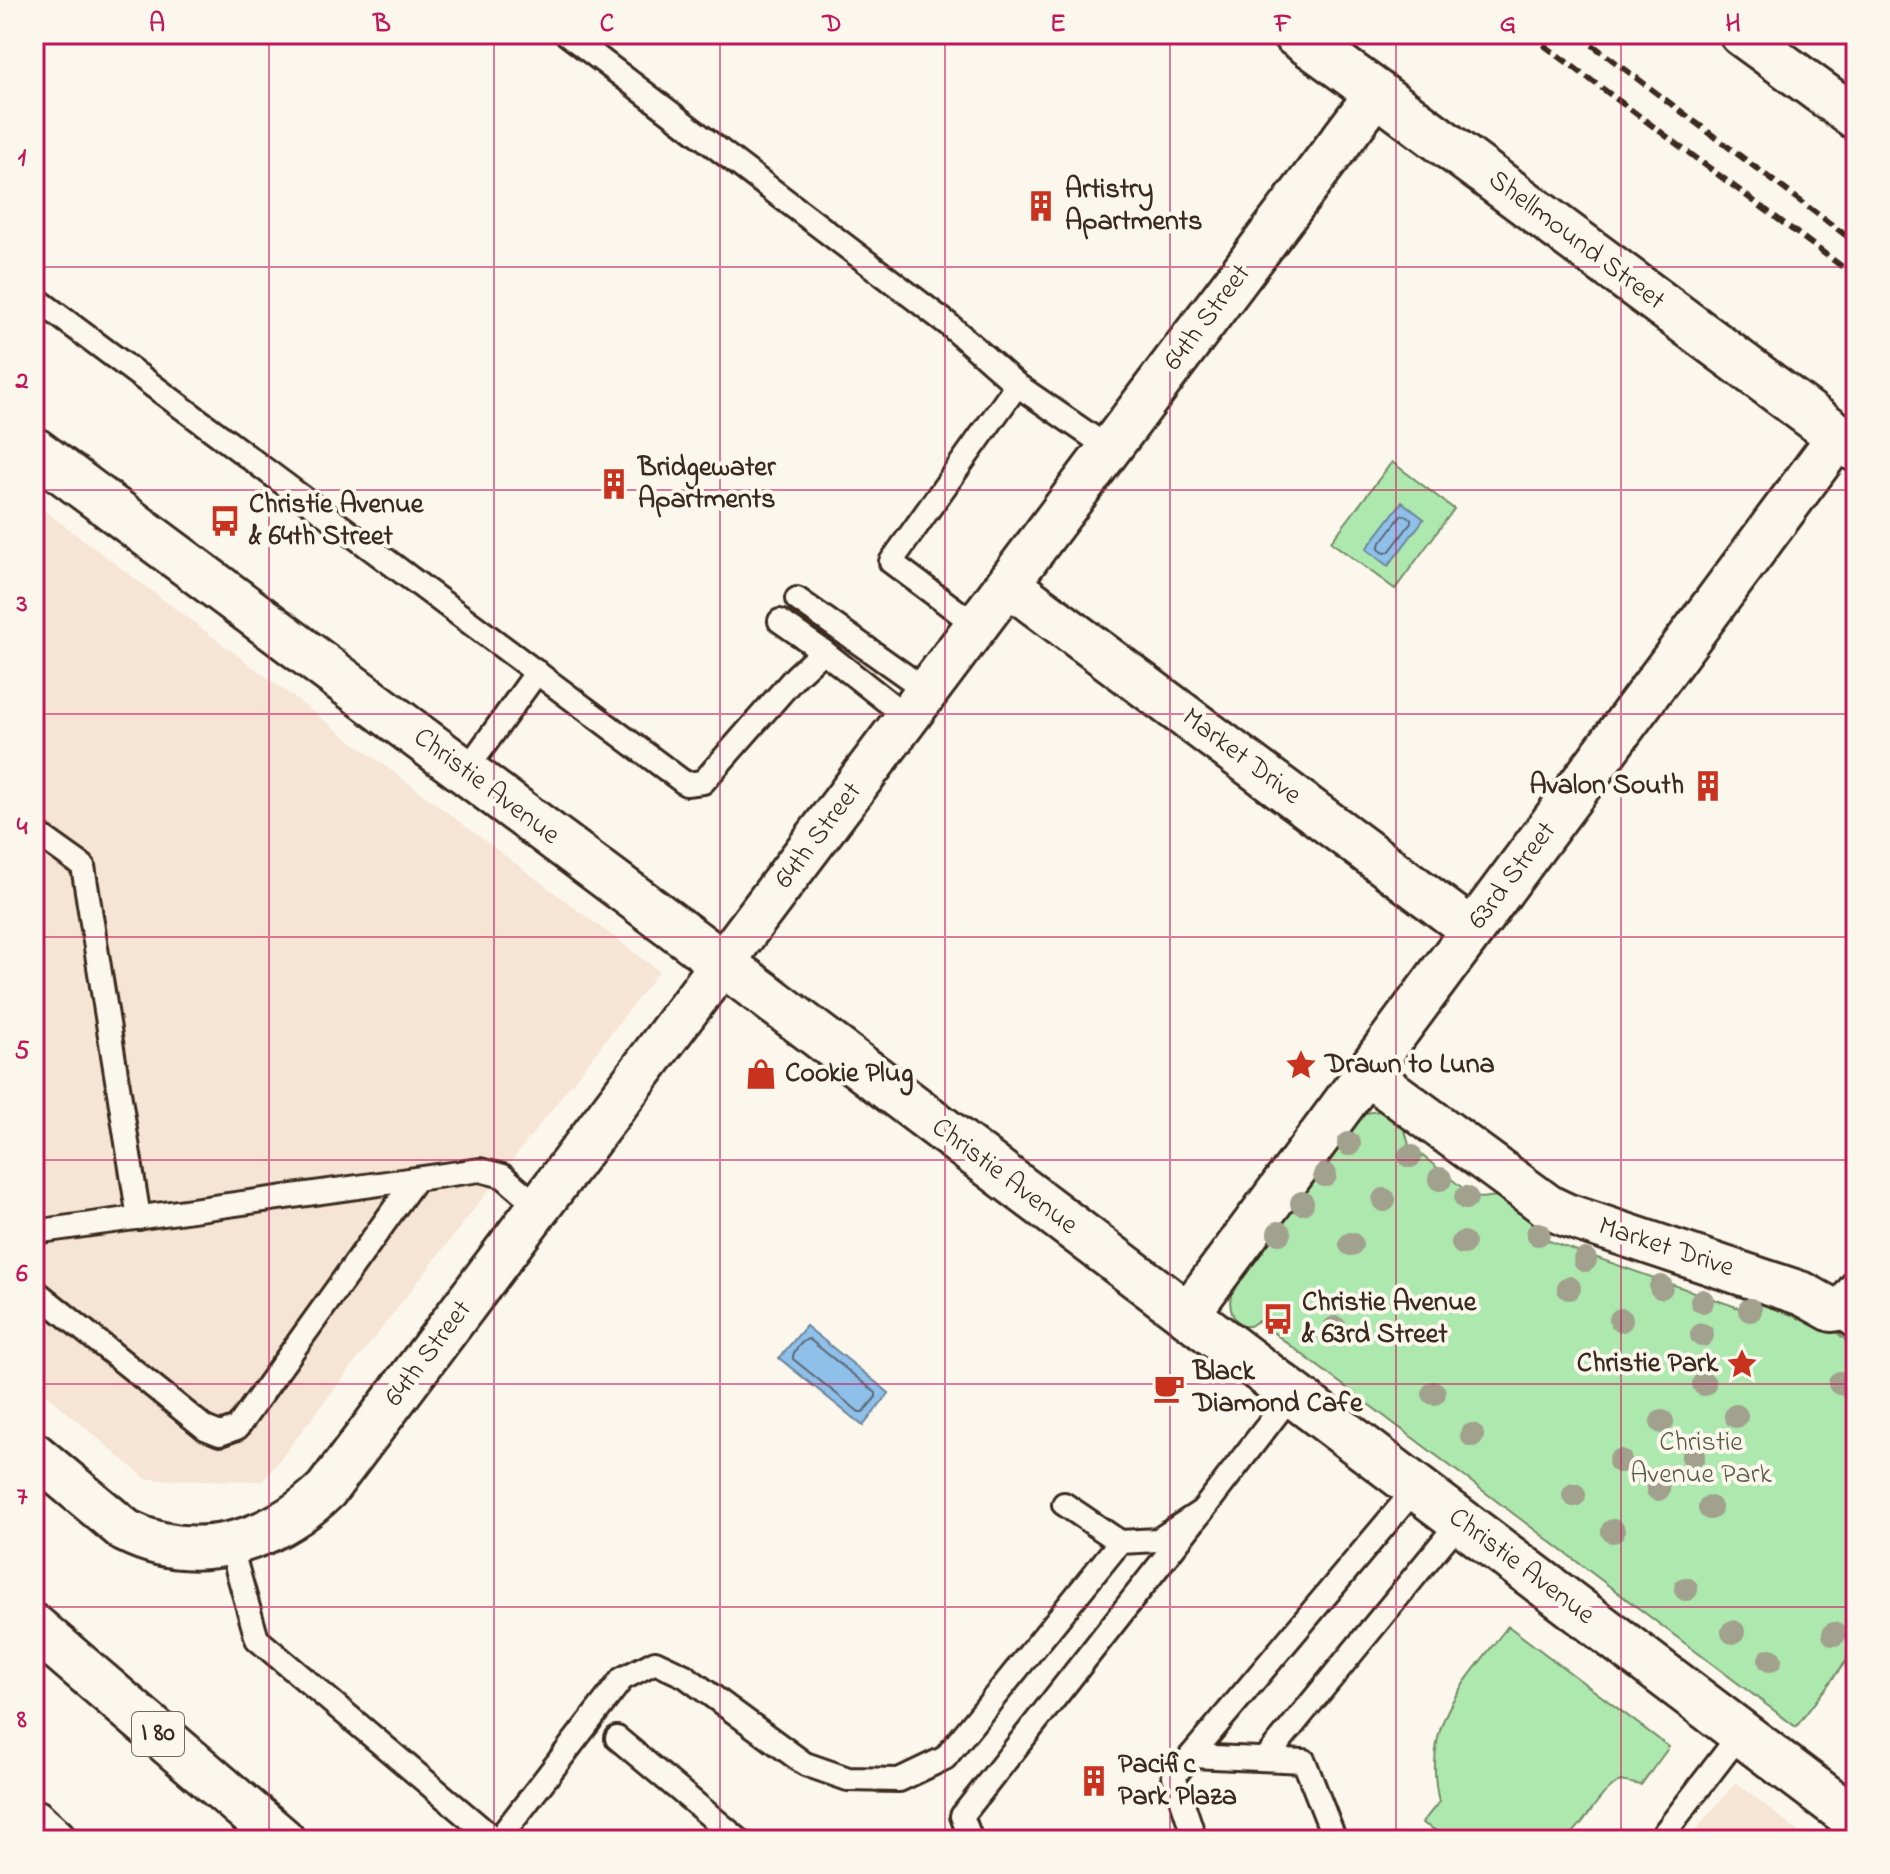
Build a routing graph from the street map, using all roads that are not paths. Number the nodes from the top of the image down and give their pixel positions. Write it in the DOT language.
graph roads {
  1 [pos="567,34"];
  2 [pos="1295,34"];
  3 [pos="1741,34"];
  4 [pos="1377,93"];
  5 [pos="1856,118"];
  6 [pos="34,297"];
  7 [pos="1017,385"];
  8 [pos="1848,443"];
  9 [pos="1110,449"];
  10 [pos="34,450"];
  11 [pos="1008,584"];
  12 [pos="797,599"];
  13 [pos="780,621"];
  14 [pos="977,626"];
  15 [pos="823,651"];
  16 [pos="537,672"];
  17 [pos="918,704"];
  18 [pos="465,772"];
  19 [pos="34,831"];
  20 [pos="1472,930"];
  21 [pos="723,964"];
  22 [pos="1366,1073"];
  23 [pos="415,1180"];
  24 [pos="540,1208"];
  25 [pos="139,1218"];
  26 [pos="34,1232"];
  27 [pos="34,1290"];
  28 [pos="1848,1306"];
  29 [pos="1187,1315"];
  30 [pos="1292,1394"];
  31 [pos="34,1454"];
  32 [pos="1416,1488"];
  33 [pos="1064,1504"];
  34 [pos="1202,1511"];
  35 [pos="1460,1521"];
  36 [pos="1120,1542"];
  37 [pos="230,1544"];
  38 [pos="34,1627"];
  39 [pos="1741,1733"];
  40 [pos="617,1738"];
  41 [pos="1191,1756"];
  42 [pos="1266,1758"];
  43 [pos="1856,1820"];
  44 [pos="34,1822"];
  45 [pos="54,1840"];
  46 [pos="282,1840"];
  47 [pos="497,1840"];
  48 [pos="739,1840"];
  49 [pos="971,1840"];
  50 [pos="1195,1840"];
  51 [pos="1335,1840"];
  52 [pos="1659,1840"];
  1 -- 7 [label="lane"];
  2 -- 4 [label="main road, Shellmound Street"];
  3 -- 5 [label="street"];
  4 -- 8 [label="main road, Shellmound Street"];
  4 -- 9 [label="street, 64th Street"];
  6 -- 16 [label="lane"];
  7 -- 9 [label="lane"];
  7 -- 14 [label="lane"];
  8 -- 20 [label="street, 63rd Street"];
  9 -- 11 [label="street, 64th Street"];
  10 -- 18 [label="main road, Christie Avenue"];
  11 -- 14 [label="street, 64th Street"];
  11 -- 20 [label="street, Market Drive"];
  12 -- 17 [label="lane"];
  13 -- 15 [label="lane"];
  14 -- 17 [label="street, 64th Street"];
  15 -- 16 [label="lane"];
  15 -- 17 [label="lane"];
  16 -- 18 [label="lane"];
  17 -- 21 [label="street, 64th Street"];
  18 -- 21 [label="main road, Christie Avenue"];
  19 -- 25 [label="lane"];
  20 -- 22 [label="street, 63rd Street"];
  21 -- 24 [label="street, 64th Street"];
  21 -- 29 [label="main road, Christie Avenue"];
  22 -- 28 [label="street, Market Drive"];
  22 -- 29 [label="street, 63rd Street"];
  23 -- 24 [label="lane"];
  23 -- 25 [label="lane"];
  23 -- 27 [label="lane"];
  24 -- 37 [label="street, 64th Street"];
  25 -- 26 [label="lane"];
  29 -- 30 [label="main road, Christie Avenue"];
  30 -- 32 [label="main road, Christie Avenue"];
  30 -- 34 [label="lane"];
  31 -- 37 [label="street, 64th Street"];
  32 -- 35 [label="main road, Christie Avenue"];
  32 -- 41 [label="lane"];
  33 -- 36 [label="lane"];
  34 -- 36 [label="lane"];
  34 -- 49 [label="lane"];
  35 -- 39 [label="main road, Christie Avenue"];
  35 -- 42 [label="lane"];
  36 -- 47 [label="lane"];
  37 -- 47 [label="lane"];
  38 -- 46 [label="main road, I 80"];
  39 -- 43 [label="main road, Christie Avenue"];
  39 -- 52 [label="lane"];
  40 -- 48 [label="lane"];
  41 -- 42 [label="lane"];
  41 -- 50 [label="lane"];
  42 -- 51 [label="lane"];
  44 -- 45 [label="main road"];
}
